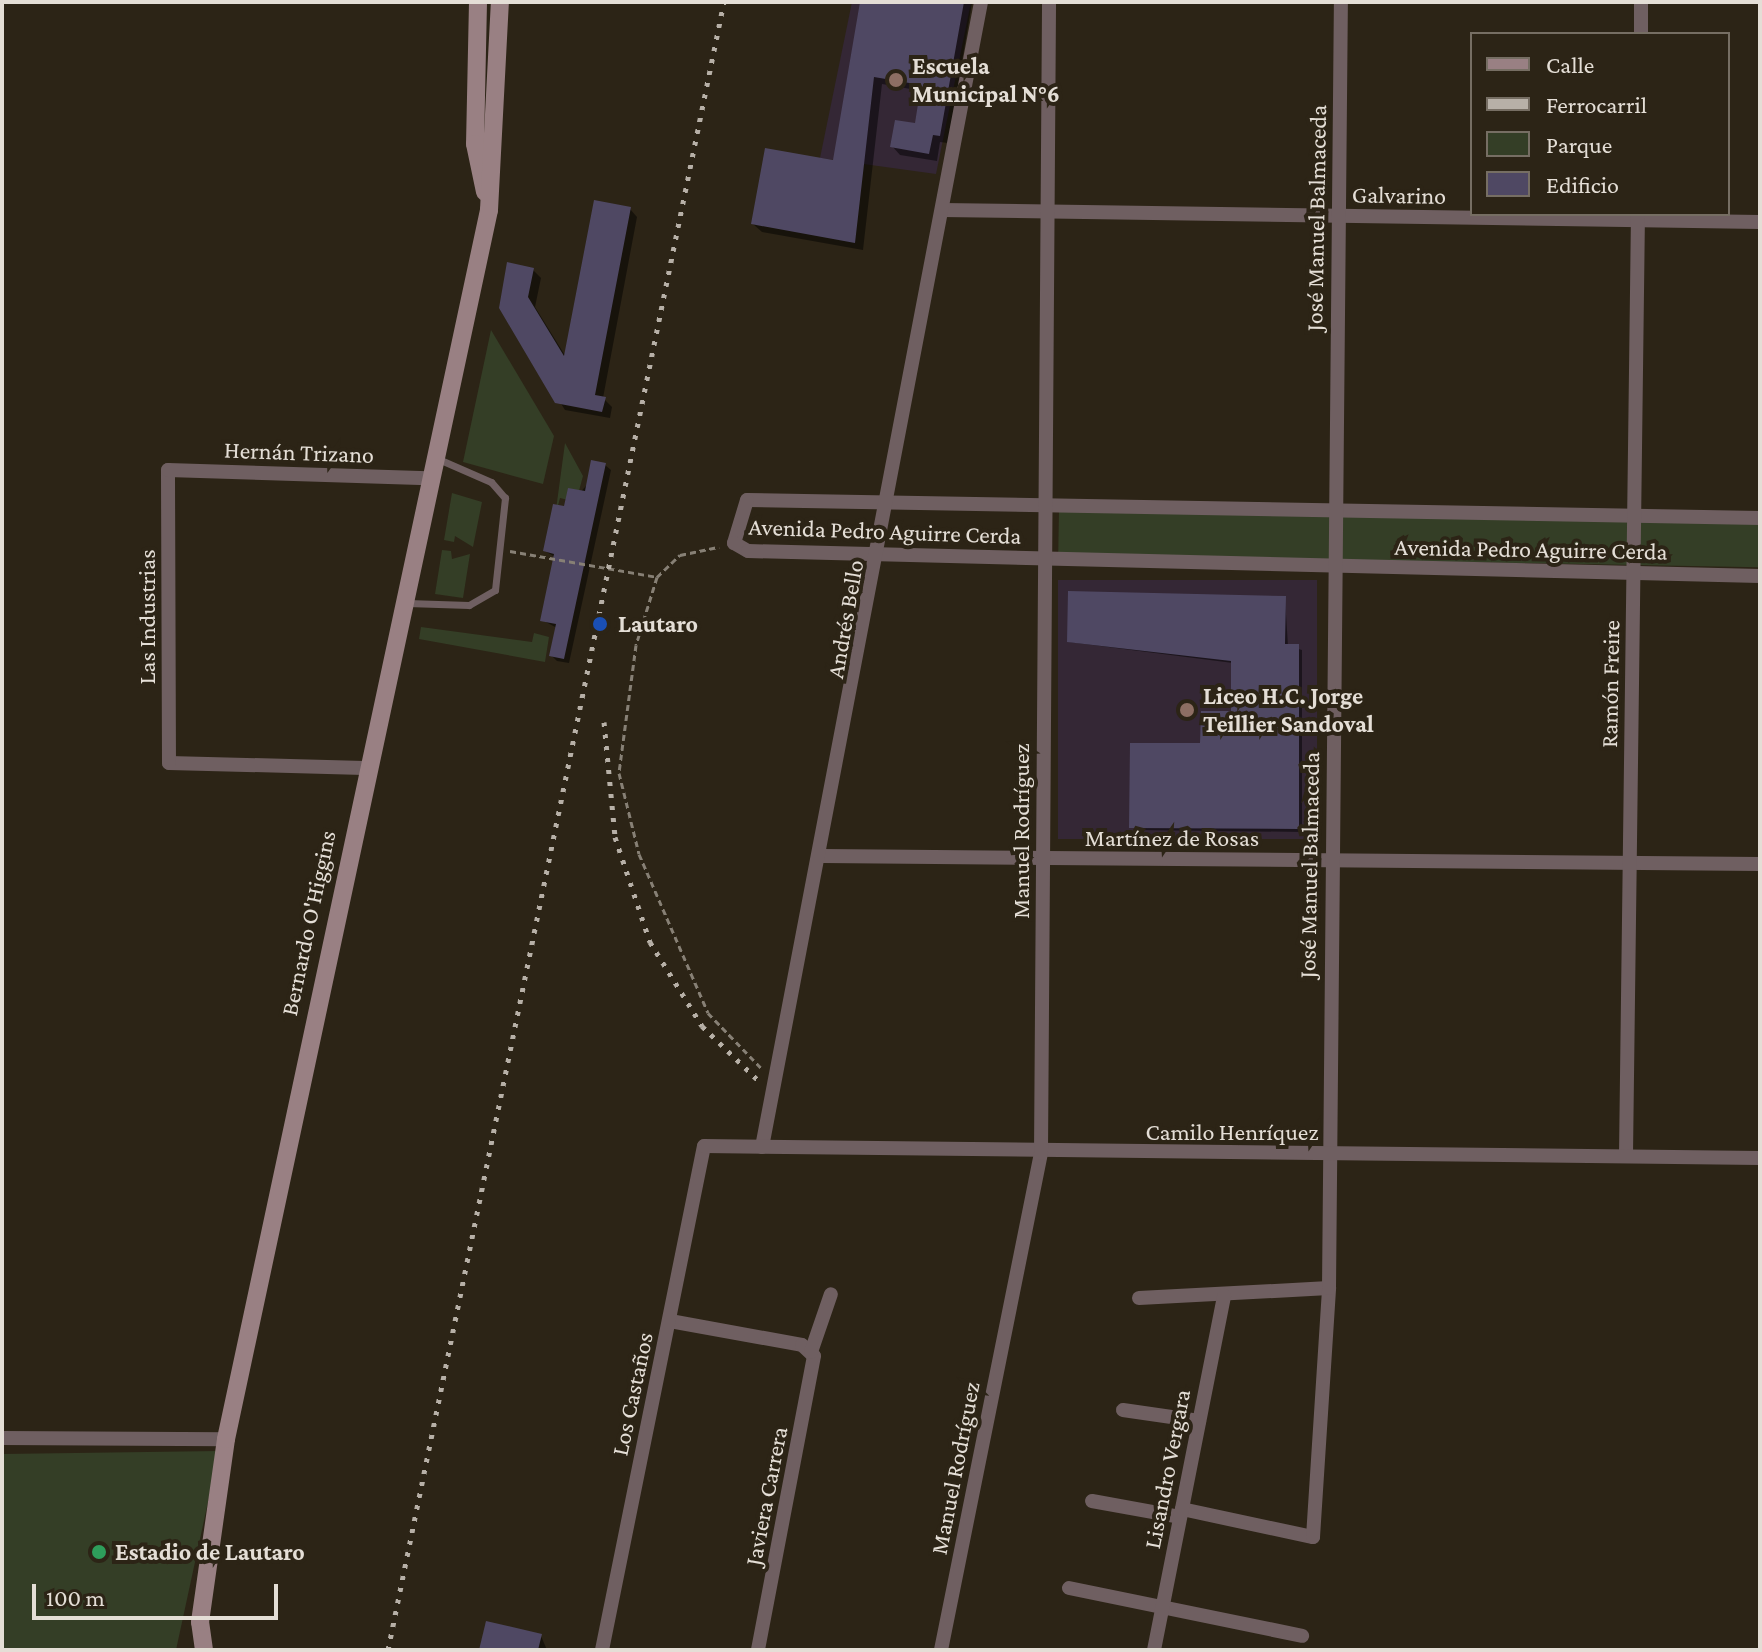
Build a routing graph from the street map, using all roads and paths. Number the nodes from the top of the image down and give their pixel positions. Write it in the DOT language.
graph roads {
  1 [pos="478,2"];
  2 [pos="500,2"];
  3 [pos="981,2"];
  4 [pos="1049,2"];
  5 [pos="1341,2"];
  6 [pos="1641,2"];
  7 [pos="1641,32"];
  8 [pos="489,210"];
  9 [pos="942,210"];
  10 [pos="1048,211"];
  11 [pos="1338,216"];
  12 [pos="1638,217"];
  13 [pos="1760,222"];
  14 [pos="433,456"];
  15 [pos="168,470"];
  16 [pos="428,478"];
  17 [pos="887,502"];
  18 [pos="1044,505"];
  19 [pos="1335,511"];
  20 [pos="1634,515"];
  21 [pos="1760,518"];
  22 [pos="734,543"];
  23 [pos="501,549"];
  24 [pos="879,555"];
  25 [pos="1044,559"];
  26 [pos="1334,566"];
  27 [pos="1634,573"];
  28 [pos="1760,576"];
  29 [pos="657,577"];
  30 [pos="401,603"];
  31 [pos="364,768"];
  32 [pos="823,856"];
  33 [pos="1042,859"];
  34 [pos="1331,861"];
  35 [pos="1760,864"];
  36 [pos="1630,865"];
  37 [pos="776,1083"];
  38 [pos="704,1146"];
  39 [pos="762,1147"];
  40 [pos="1041,1153"];
  41 [pos="1327,1154"];
  42 [pos="1626,1155"];
  43 [pos="1760,1158"];
  44 [pos="1329,1288"];
  45 [pos="831,1294"];
  46 [pos="1224,1296"];
  47 [pos="1139,1298"];
  48 [pos="670,1321"];
  49 [pos="811,1352"];
  50 [pos="1123,1410"];
  51 [pos="1199,1421"];
  52 [pos="2,1438"];
  53 [pos="226,1439"];
  54 [pos="1092,1501"];
  55 [pos="1181,1513"];
  56 [pos="1069,1588"];
  57 [pos="1162,1608"];
  58 [pos="1302,1636"];
  59 [pos="204,1650"];
  60 [pos="602,1650"];
  61 [pos="758,1650"];
  62 [pos="941,1650"];
  63 [pos="1154,1650"];
  1 -- 8 [label="main road, Bernardo O'Higgins"];
  2 -- 8 [label="main road, Bernardo O'Higgins"];
  3 -- 9 [label="street, Andrés Bello"];
  4 -- 10 [label="street, Manuel Rodríguez"];
  5 -- 11 [label="street, José Manuel Balmaceda"];
  6 -- 7 [label="street"];
  8 -- 14 [label="main road, Bernardo O'Higgins"];
  9 -- 10 [label="street, Galvarino"];
  9 -- 17 [label="street, Andrés Bello"];
  10 -- 11 [label="street, Galvarino"];
  10 -- 18 [label="street, Manuel Rodríguez"];
  11 -- 12 [label="street, Galvarino"];
  11 -- 19 [label="street, José Manuel Balmaceda"];
  12 -- 13 [label="street, Galvarino"];
  12 -- 20 [label="street, Ramón Freire"];
  14 -- 16 [label="main road, Bernardo O'Higgins"];
  14 -- 23 [label="lane"];
  15 -- 16 [label="street, Hernán Trizano"];
  15 -- 31 [label="street, Las Industrias"];
  16 -- 30 [label="main road, Bernardo O'Higgins"];
  17 -- 18 [label="street, Avenida Pedro Aguirre Cerda"];
  17 -- 22 [label="street, Avenida Pedro Aguirre Cerda"];
  17 -- 24 [label="street, Andrés Bello"];
  18 -- 19 [label="street, Avenida Pedro Aguirre Cerda"];
  18 -- 25 [label="street, Manuel Rodríguez"];
  19 -- 20 [label="street, Avenida Pedro Aguirre Cerda"];
  19 -- 26 [label="street, José Manuel Balmaceda"];
  20 -- 21 [label="street, Avenida Pedro Aguirre Cerda"];
  20 -- 27 [label="street, Ramón Freire"];
  22 -- 24 [label="street, Avenida Pedro Aguirre Cerda"];
  22 -- 29 [label="path"];
  23 -- 29 [label="path"];
  23 -- 30 [label="lane"];
  24 -- 25 [label="street, Avenida Pedro Aguirre Cerda"];
  24 -- 32 [label="street, Andrés Bello"];
  25 -- 26 [label="street, Avenida Pedro Aguirre Cerda"];
  25 -- 33 [label="street, Manuel Rodríguez"];
  26 -- 27 [label="street, Avenida Pedro Aguirre Cerda"];
  26 -- 34 [label="street, José Manuel Balmaceda"];
  27 -- 28 [label="street, Avenida Pedro Aguirre Cerda"];
  27 -- 36 [label="street, Ramón Freire"];
  29 -- 37 [label="path"];
  30 -- 31 [label="main road, Bernardo O'Higgins"];
  31 -- 53 [label="main road, Bernardo O'Higgins"];
  32 -- 33 [label="street, Martínez de Rosas"];
  32 -- 37 [label="street, Andrés Bello"];
  33 -- 34 [label="street, Martínez de Rosas"];
  33 -- 40 [label="street, Manuel Rodríguez"];
  34 -- 36 [label="street, Martínez de Rosas"];
  34 -- 41 [label="street, José Manuel Balmaceda"];
  35 -- 36 [label="street, Martínez de Rosas"];
  36 -- 42 [label="street, Ramón Freire"];
  37 -- 39 [label="street, Andrés Bello"];
  38 -- 39 [label="street, Camilo Henríquez"];
  38 -- 48 [label="street, Los Castaños"];
  39 -- 40 [label="street, Camilo Henríquez"];
  40 -- 41 [label="street, Camilo Henríquez"];
  40 -- 62 [label="street, Manuel Rodríguez"];
  41 -- 42 [label="street, Camilo Henríquez"];
  41 -- 44 [label="street, José Manuel Balmaceda"];
  42 -- 43 [label="street, Camilo Henríquez"];
  44 -- 46 [label="street"];
  44 -- 55 [label="street, José Manuel Balmaceda"];
  45 -- 49 [label="street, Javiera Carrera"];
  46 -- 47 [label="street"];
  46 -- 51 [label="street, Lisandro Vergara"];
  48 -- 49 [label="street"];
  48 -- 60 [label="street, Los Castaños"];
  49 -- 61 [label="street, Javiera Carrera"];
  50 -- 51 [label="street"];
  51 -- 55 [label="street, Lisandro Vergara"];
  52 -- 53 [label="street"];
  53 -- 59 [label="main road, Bernardo O'Higgins"];
  54 -- 55 [label="street"];
  55 -- 57 [label="street, Lisandro Vergara"];
  56 -- 57 [label="street"];
  57 -- 58 [label="street"];
  57 -- 63 [label="street, Lisandro Vergara"];
}
